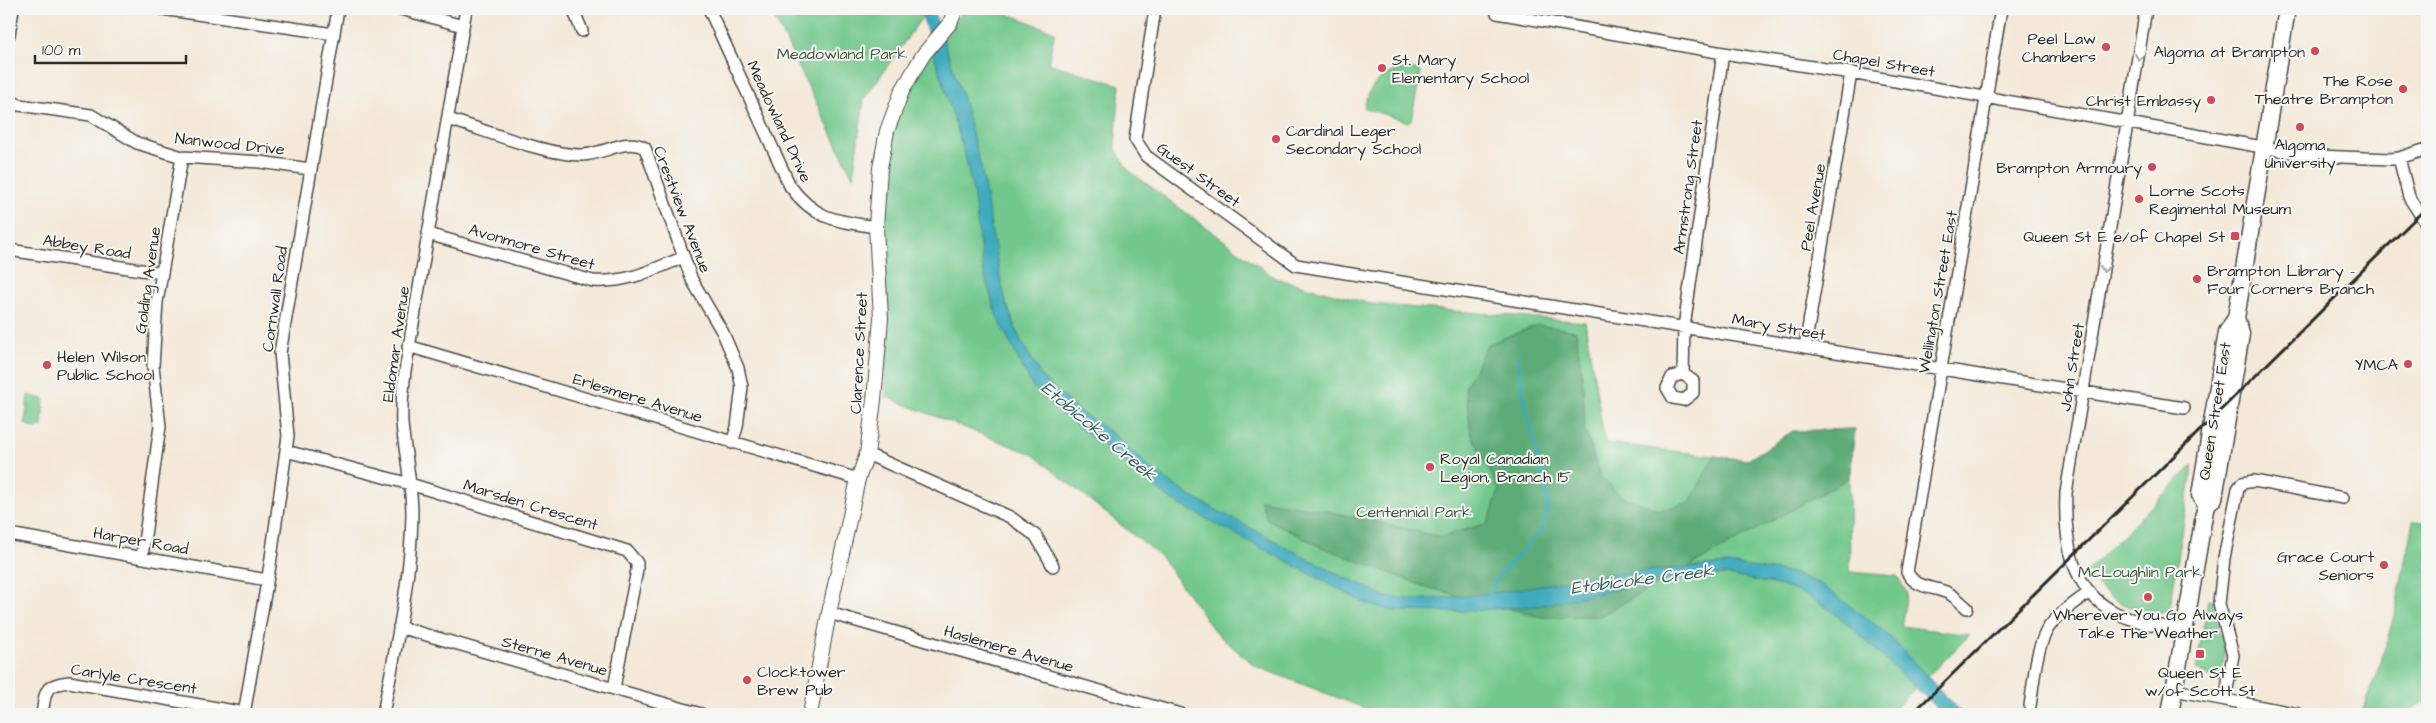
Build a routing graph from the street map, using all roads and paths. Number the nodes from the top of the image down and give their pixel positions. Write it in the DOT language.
graph roads {
  1 [pos="13,9"];
  2 [pos="162,9"];
  3 [pos="338,9"];
  4 [pos="401,9"];
  5 [pos="466,9"];
  6 [pos="573,9"];
  7 [pos="709,9"];
  8 [pos="956,9"];
  9 [pos="1156,9"];
  10 [pos="2001,9"];
  11 [pos="2146,9"];
  12 [pos="2288,9"];
  13 [pos="1497,12"];
  14 [pos="464,26"];
  15 [pos="582,31"];
  16 [pos="334,34"];
  17 [pos="9,36"];
  18 [pos="1723,53"];
  19 [pos="1852,73"];
  20 [pos="1987,97"];
  21 [pos="9,100"];
  22 [pos="448,119"];
  23 [pos="2127,124"];
  24 [pos="2265,147"];
  25 [pos="2427,149"];
  26 [pos="182,157"];
  27 [pos="2399,158"];
  28 [pos="310,169"];
  29 [pos="2427,225"];
  30 [pos="876,227"];
  31 [pos="428,234"];
  32 [pos="9,250"];
  33 [pos="684,257"];
  34 [pos="161,273"];
  35 [pos="1368,276"];
  36 [pos="1684,326"];
  37 [pos="408,346"];
  38 [pos="1805,347"];
  39 [pos="1940,370"];
  40 [pos="1683,374"];
  41 [pos="2084,392"];
  42 [pos="2184,408"];
  43 [pos="732,443"];
  44 [pos="286,451"];
  45 [pos="867,454"];
  46 [pos="858,479"];
  47 [pos="410,484"];
  48 [pos="2343,498"];
  49 [pos="9,534"];
  50 [pos="142,557"];
  51 [pos="1053,566"];
  52 [pos="267,580"];
  53 [pos="2090,592"];
  54 [pos="1967,608"];
  55 [pos="829,613"];
  56 [pos="399,627"];
  57 [pos="2183,630"];
  58 [pos="614,688"];
  59 [pos="2174,690"];
  60 [pos="2225,700"];
  61 [pos="2030,706"];
  62 [pos="244,713"];
  63 [pos="42,714"];
  64 [pos="383,714"];
  65 [pos="701,714"];
  66 [pos="810,714"];
  67 [pos="1180,714"];
  68 [pos="2170,714"];
  69 [pos="2299,714"];
  1 -- 17 [label="street"];
  2 -- 16 [label="street"];
  3 -- 16 [label="street, Cornwall Road"];
  4 -- 14 [label="street"];
  5 -- 14 [label="street, Eldomar Avenue"];
  6 -- 15 [label="street"];
  7 -- 30 [label="street, Meadowland Drive"];
  8 -- 30 [label="street, Clarence Street"];
  9 -- 35 [label="street, Guest Street"];
  10 -- 20 [label="street, Wellington Street East"];
  11 -- 23 [label="street, John Street, one-way"];
  12 -- 24 [label="main road, Queen Street East"];
  13 -- 18 [label="street, Chapel Street"];
  14 -- 22 [label="street, Eldomar Avenue"];
  16 -- 28 [label="street, Cornwall Road"];
  18 -- 19 [label="street, Chapel Street"];
  18 -- 36 [label="street, Armstrong Street"];
  19 -- 20 [label="street, Chapel Street"];
  19 -- 38 [label="street, Peel Avenue"];
  20 -- 23 [label="street, Chapel Street"];
  20 -- 39 [label="street, Wellington Street East"];
  21 -- 26 [label="street, Nanwood Drive"];
  22 -- 31 [label="street, Eldomar Avenue"];
  22 -- 33 [label="street, Crestview Avenue"];
  23 -- 24 [label="street, Chapel Street"];
  23 -- 41 [label="street, John Street, one-way"];
  24 -- 27 [label="street, Chapel Street"];
  24 -- 57 [label="main road, Queen Street East"];
  25 -- 27 [label="street, Chapel Street"];
  26 -- 28 [label="street, Nanwood Drive"];
  26 -- 34 [label="street, Golding Avenue"];
  27 -- 29 [label="street"];
  28 -- 44 [label="street, Cornwall Road"];
  30 -- 45 [label="street, Clarence Street"];
  31 -- 33 [label="street, Avonmore Street"];
  31 -- 37 [label="street, Eldomar Avenue"];
  32 -- 34 [label="street, Abbey Road"];
  33 -- 43 [label="street, Crestview Avenue"];
  34 -- 50 [label="street, Golding Avenue"];
  35 -- 36 [label="street, Mary Street"];
  36 -- 38 [label="street, Mary Street"];
  36 -- 40 [label="street, Armstrong Street"];
  37 -- 43 [label="street, Erlesmere Avenue"];
  37 -- 47 [label="street, Eldomar Avenue"];
  38 -- 39 [label="street, Mary Street"];
  39 -- 41 [label="street, Mary Street"];
  39 -- 54 [label="street, Wellington Street East"];
  41 -- 42 [label="street, Mary Street"];
  41 -- 53 [label="street, John Street"];
  43 -- 46 [label="street, Erlesmere Avenue"];
  44 -- 47 [label="street, Marsden Crescent"];
  44 -- 52 [label="street, Cornwall Road"];
  45 -- 46 [label="street, Clarence Street"];
  45 -- 51 [label="street"];
  46 -- 55 [label="street, Clarence Street"];
  47 -- 56 [label="street, Eldomar Avenue"];
  47 -- 58 [label="street, Marsden Crescent"];
  48 -- 60 [label="street"];
  49 -- 50 [label="street, Harper Road"];
  50 -- 52 [label="street, Harper Road"];
  52 -- 62 [label="street, Cornwall Road"];
  53 -- 57 [label="street, John Street"];
  53 -- 61 [label="street"];
  55 -- 66 [label="street, Clarence Street"];
  55 -- 67 [label="street, Haslemere Avenue"];
  56 -- 58 [label="street, Sterne Avenue"];
  56 -- 64 [label="street, Eldomar Avenue"];
  57 -- 59 [label="main road, Queen Street East"];
  58 -- 65 [label="street, Sterne Avenue"];
  59 -- 60 [label="street"];
  59 -- 68 [label="main road, Queen Street East"];
  60 -- 69 [label="street"];
  62 -- 63 [label="street, Carlyle Crescent"];
}
